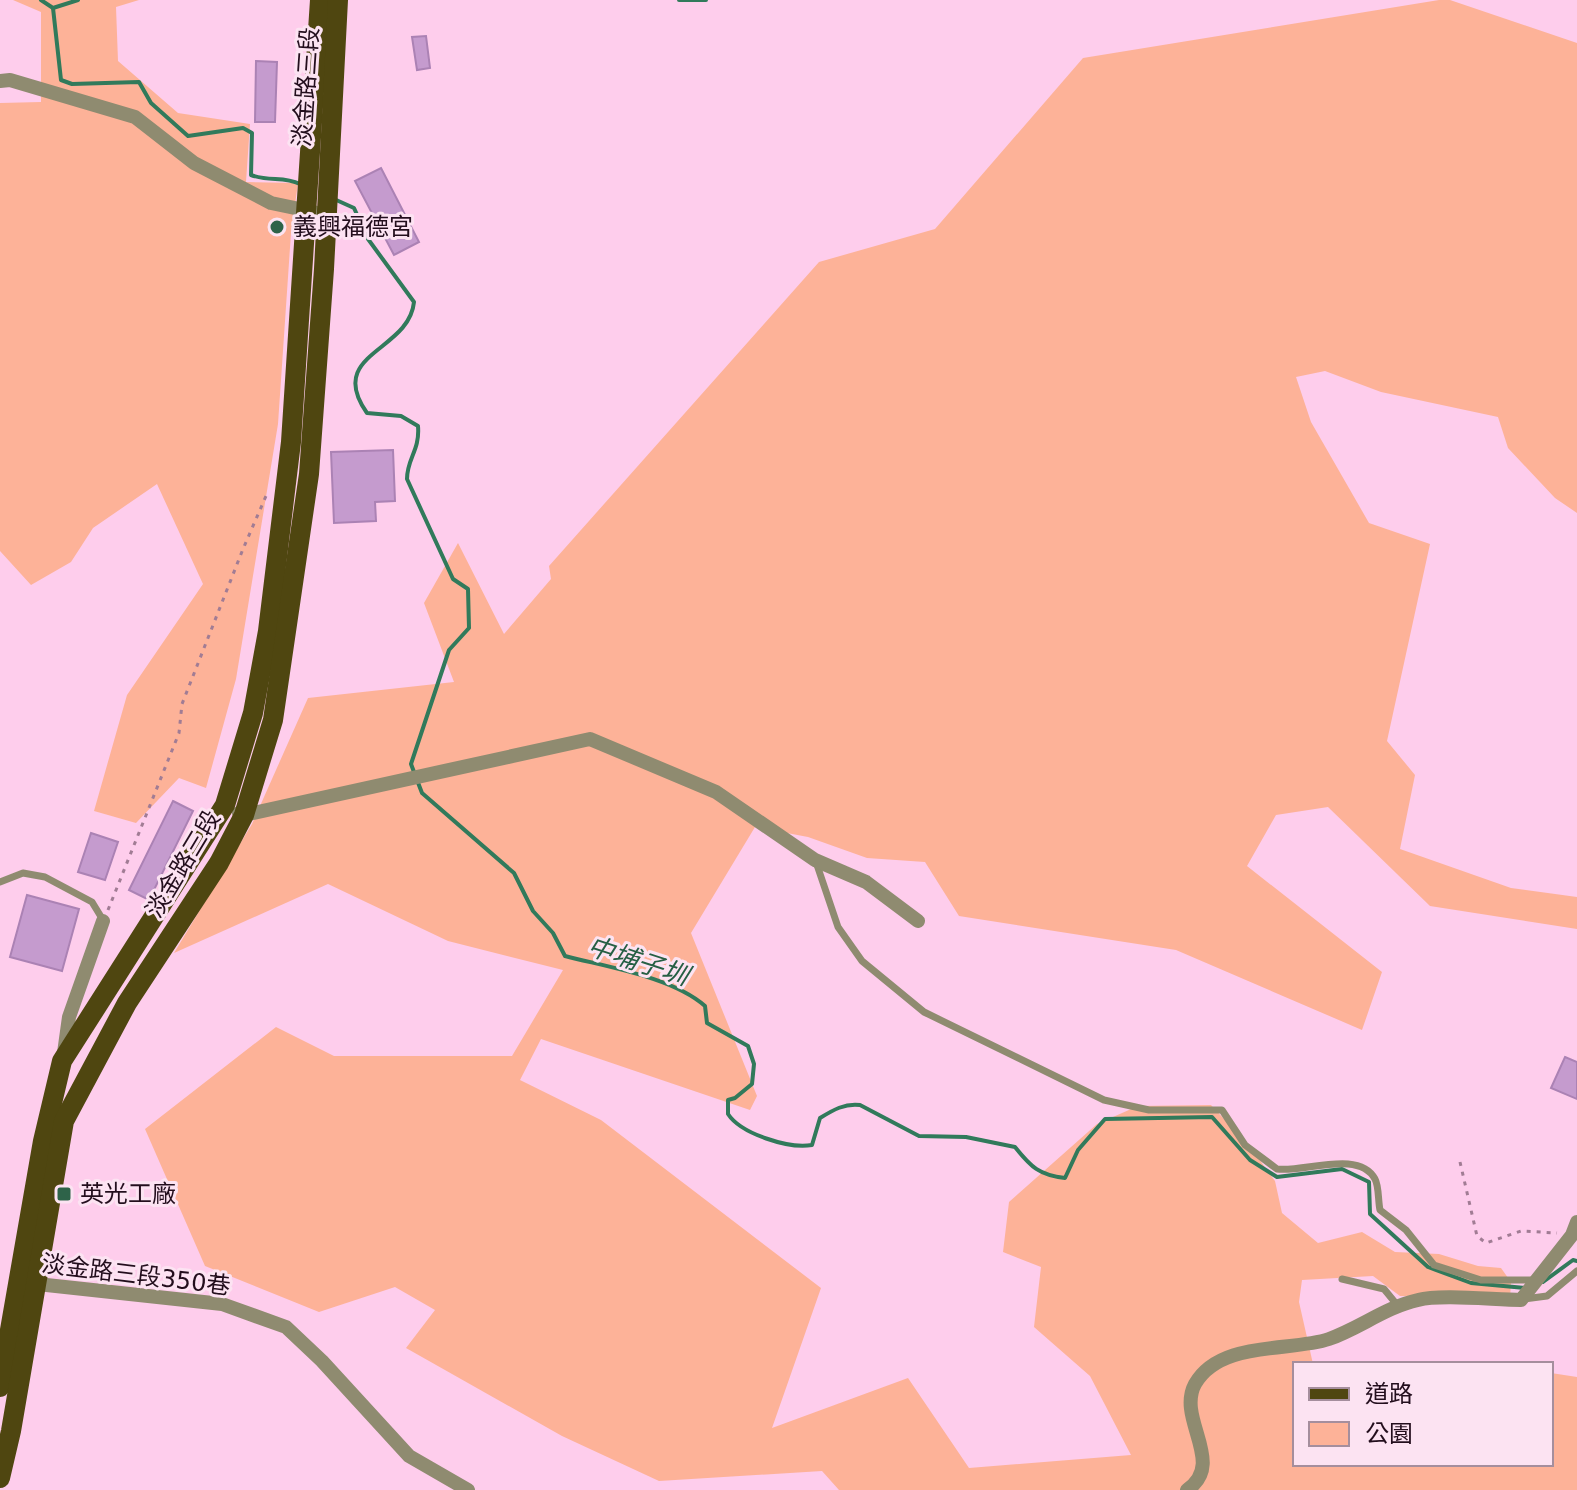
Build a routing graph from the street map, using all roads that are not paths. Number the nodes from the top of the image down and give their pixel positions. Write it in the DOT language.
graph roads {
  1 [pos="320,0"];
  2 [pos="338,0"];
  3 [pos="0,81"];
  4 [pos="318,176"];
  5 [pos="317,207"];
  6 [pos="225,805"];
  7 [pos="244,815"];
  8 [pos="815,860"];
  9 [pos="0,882"];
  10 [pos="103,921"];
  11 [pos="918,921"];
  12 [pos="62,1061"];
  13 [pos="64,1121"];
  14 [pos="1577,1222"];
  15 [pos="1577,1271"];
  16 [pos="1342,1279"];
  17 [pos="1537,1280"];
  18 [pos="28,1283"];
  19 [pos="1521,1300"];
  20 [pos="1398,1306"];
  21 [pos="0,1387"];
  22 [pos="0,1478"];
  23 [pos="468,1490"];
  24 [pos="1187,1490"];
  1 -- 4 [label="main road, 淡金路三段"];
  2 -- 4 [label="main road, 淡金路三段"];
  3 -- 5 [label="street"];
  4 -- 5 [label="main road"];
  5 -- 6 [label="main road, 淡金路三段"];
  5 -- 7 [label="main road, 淡金路三段"];
  6 -- 7 [label="street"];
  6 -- 12 [label="main road, 淡金路三段"];
  7 -- 8 [label="street"];
  7 -- 13 [label="main road, 淡金路三段"];
  8 -- 11 [label="street"];
  8 -- 17 [label="lane"];
  9 -- 10 [label="lane"];
  10 -- 12 [label="street"];
  12 -- 13 [label="street"];
  12 -- 18 [label="main road, 淡金路三段"];
  13 -- 18 [label="main road, 淡金路三段"];
  14 -- 17 [label="street"];
  15 -- 19 [label="lane"];
  16 -- 20 [label="lane"];
  17 -- 19 [label="street"];
  18 -- 21 [label="main road, 淡金路三段"];
  18 -- 22 [label="main road, 淡金路三段"];
  18 -- 23 [label="street, 淡金路三段350巷"];
  19 -- 20 [label="street"];
  20 -- 24 [label="street"];
}
